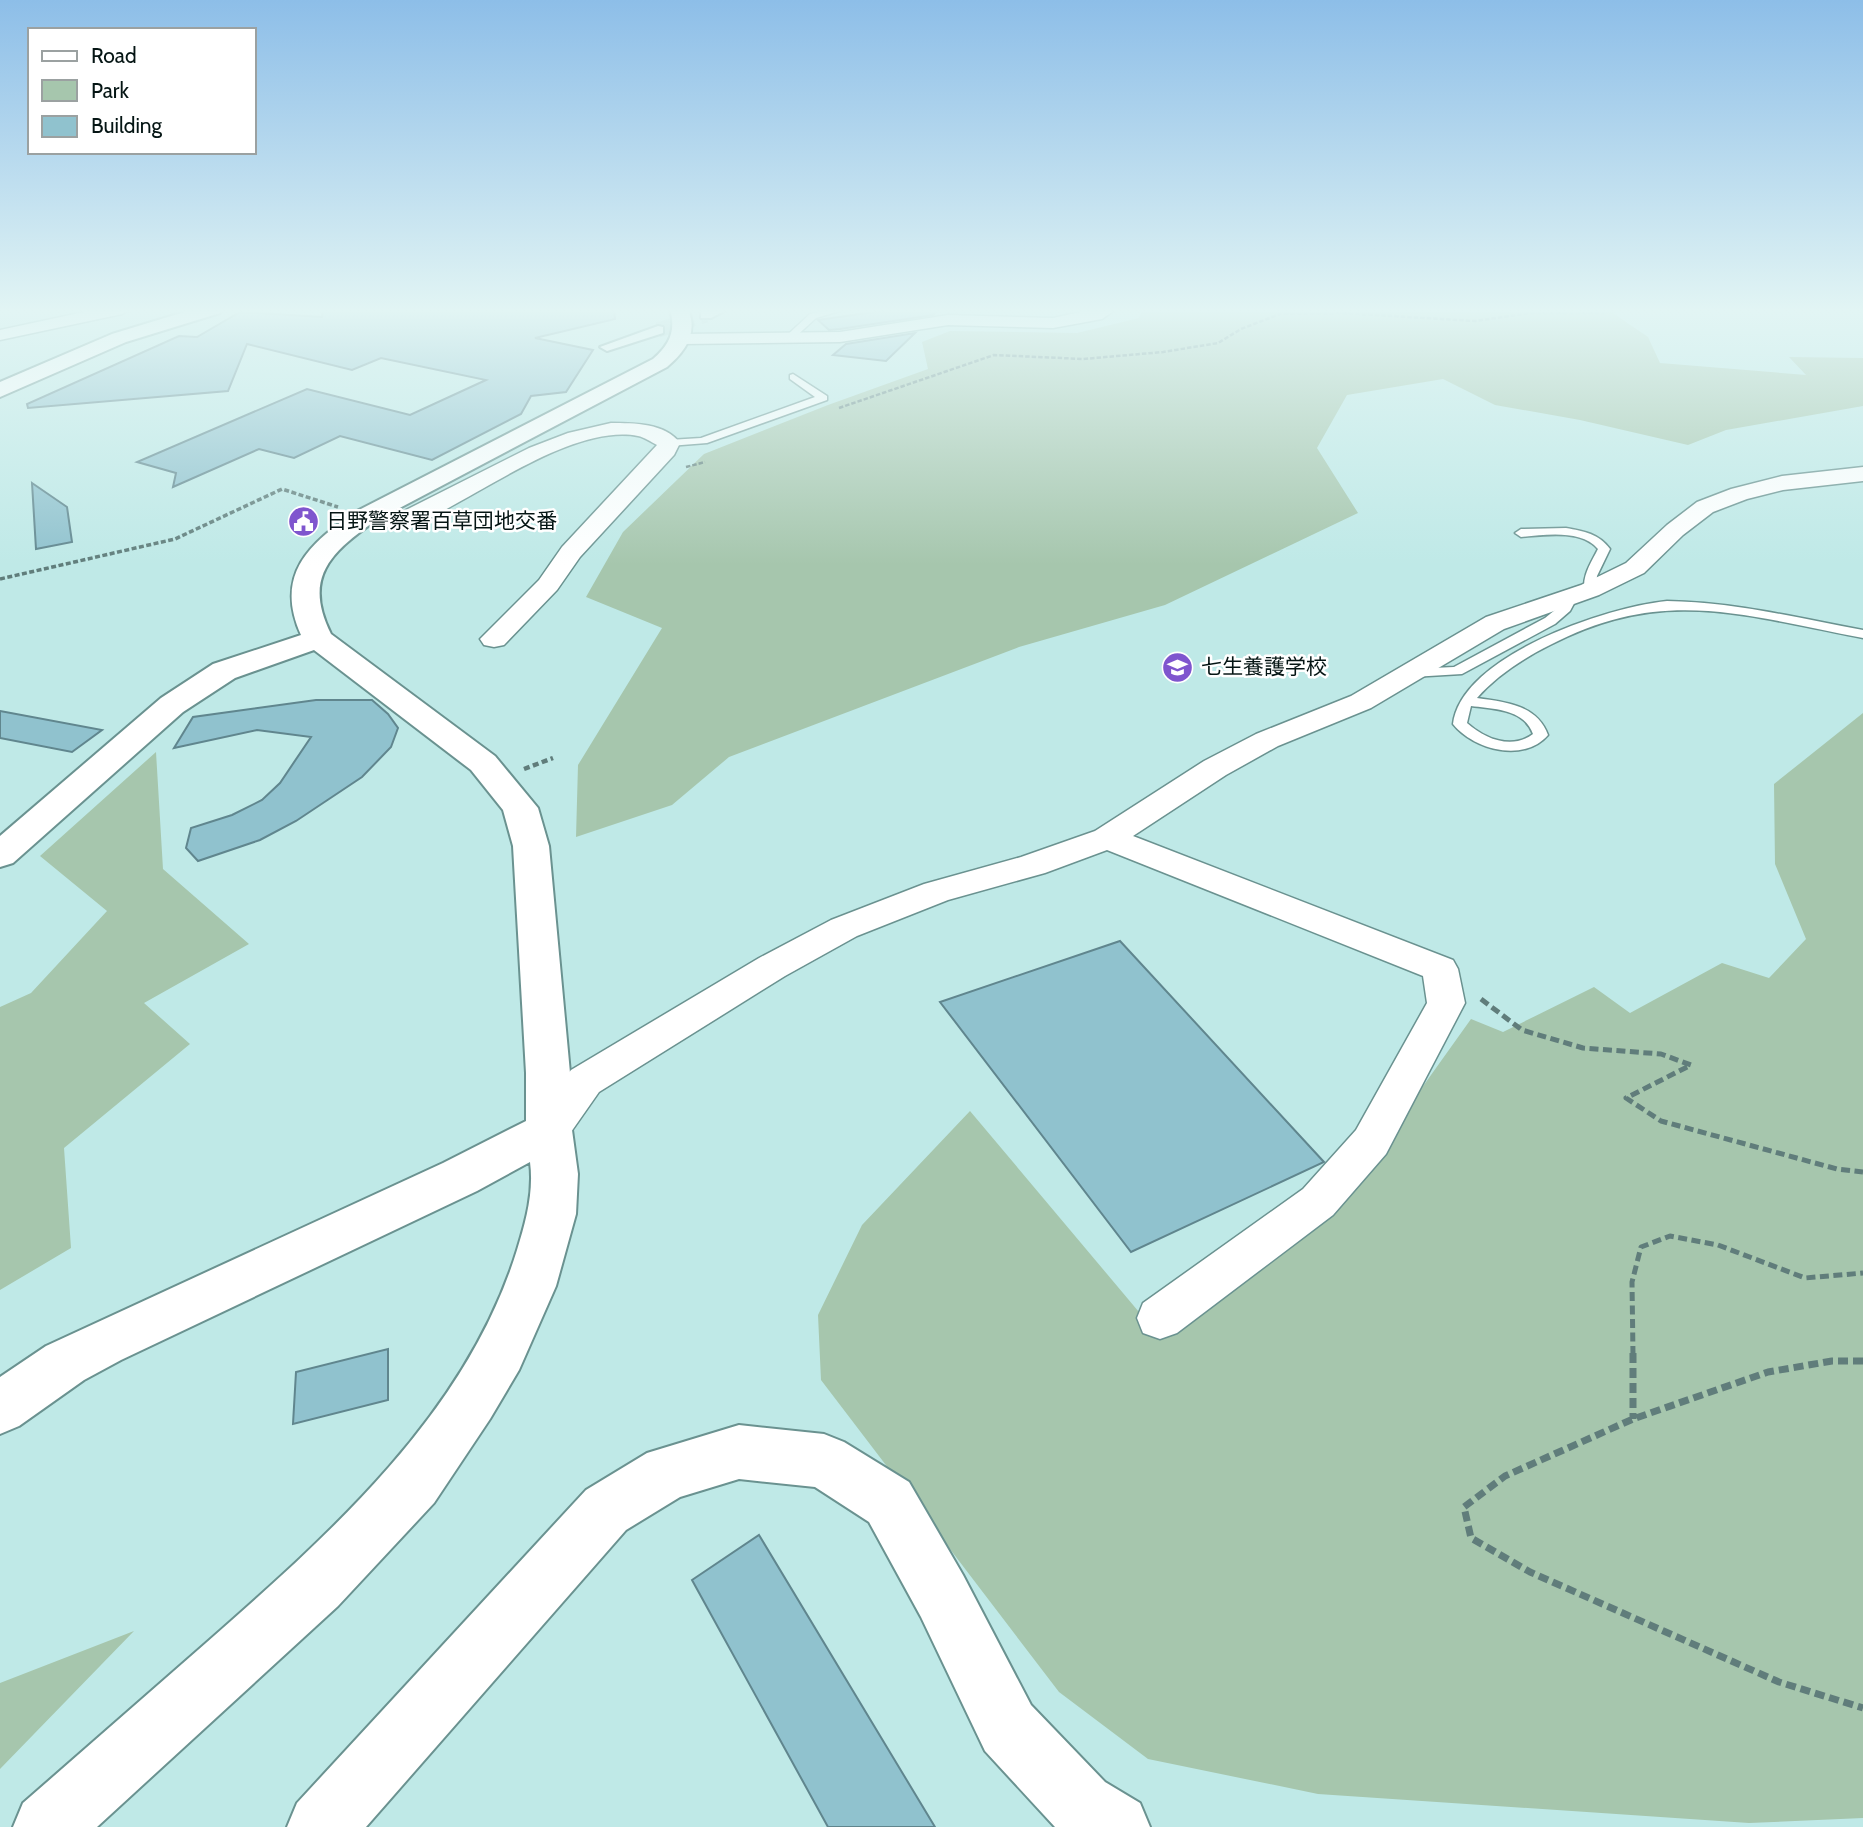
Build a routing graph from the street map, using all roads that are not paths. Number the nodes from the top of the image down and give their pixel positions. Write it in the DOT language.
graph roads {
  1 [pos="599,394"];
  2 [pos="818,394"];
  3 [pos="669,443"];
  4 [pos="1863,474"];
  5 [pos="353,512"];
  6 [pos="1521,533"];
  7 [pos="1581,593"];
  8 [pos="1863,634"];
  9 [pos="318,639"];
  10 [pos="494,639"];
  11 [pos="1510,643"];
  12 [pos="1528,652"];
  13 [pos="1412,673"];
  14 [pos="1466,701"];
  15 [pos="1107,838"];
  16 [pos="0,855"];
  17 [pos="549,1130"];
  18 [pos="1160,1318"];
  19 [pos="0,1408"];
  20 [pos="47,1827"];
  21 [pos="321,1827"];
  22 [pos="1116,1827"];
  1 -- 5 [label="street"];
  2 -- 3 [label="lane"];
  3 -- 5 [label="street"];
  3 -- 10 [label="street"];
  4 -- 7 [label="street"];
  5 -- 9 [label="street"];
  6 -- 7 [label="lane"];
  7 -- 11 [label="lane"];
  7 -- 13 [label="street"];
  8 -- 12 [label="lane"];
  9 -- 16 [label="street"];
  9 -- 17 [label="street"];
  11 -- 12 [label="lane"];
  11 -- 13 [label="lane"];
  12 -- 14 [label="lane"];
  13 -- 15 [label="street"];
  14 -- 14 [label="lane"];
  15 -- 17 [label="street"];
  15 -- 18 [label="street"];
  17 -- 19 [label="street"];
  17 -- 20 [label="street"];
  21 -- 22 [label="street"];
}
